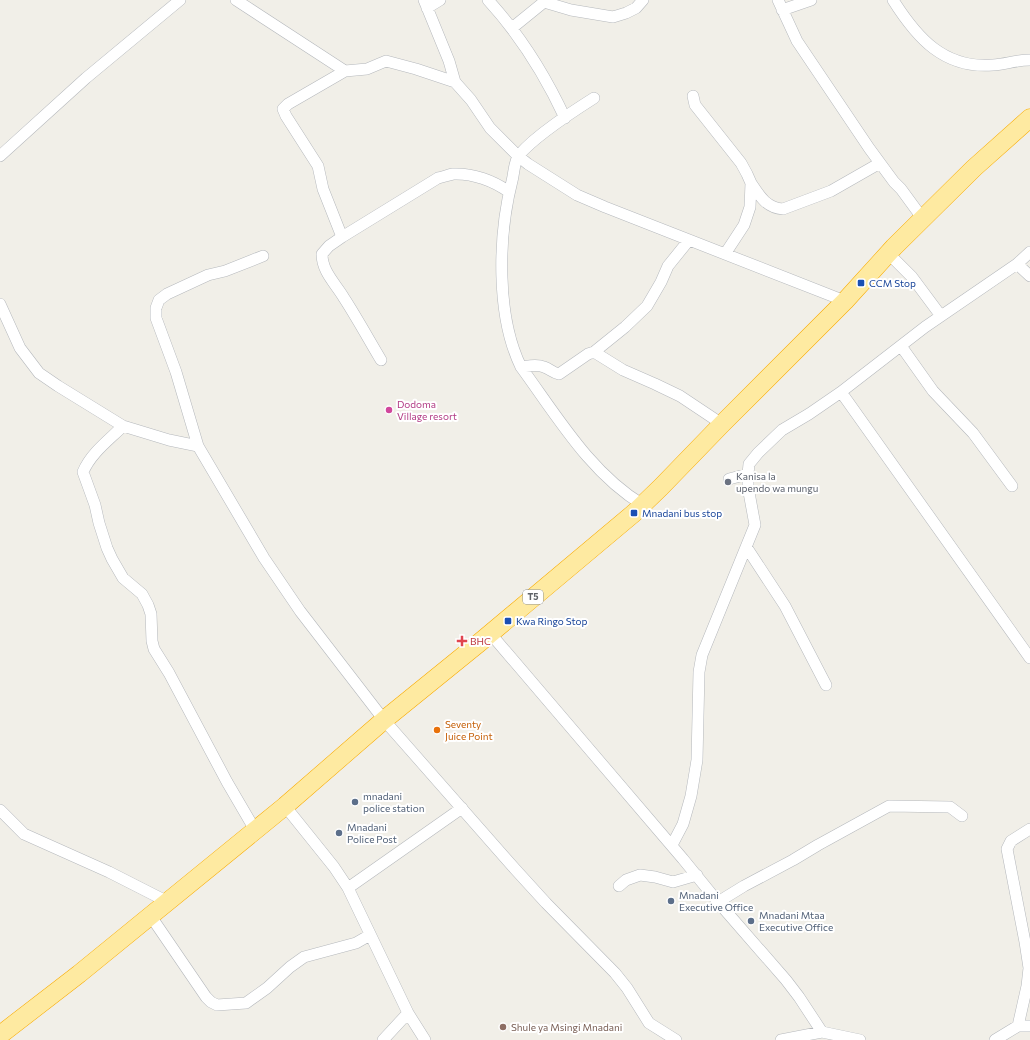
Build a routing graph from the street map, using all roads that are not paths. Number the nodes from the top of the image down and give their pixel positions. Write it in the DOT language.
graph roads {
  1 [pos="180,0"];
  2 [pos="236,0"];
  3 [pos="440,0"];
  4 [pos="488,0"];
  5 [pos="643,0"];
  6 [pos="811,0"];
  7 [pos="893,0"];
  8 [pos="426,4"];
  9 [pos="780,5"];
  10 [pos="512,28"];
  11 [pos="1030,60"];
  12 [pos="345,71"];
  13 [pos="455,82"];
  14 [pos="693,96"];
  15 [pos="594,98"];
  16 [pos="565,118"];
  17 [pos="1030,118"];
  18 [pos="0,156"];
  19 [pos="518,156"];
  20 [pos="880,163"];
  21 [pos="751,183"];
  22 [pos="509,192"];
  23 [pos="922,219"];
  24 [pos="342,237"];
  25 [pos="689,240"];
  26 [pos="1030,252"];
  27 [pos="725,254"];
  28 [pos="889,254"];
  29 [pos="263,256"];
  30 [pos="1017,264"];
  31 [pos="1030,276"];
  32 [pos="845,301"];
  33 [pos="0,304"];
  34 [pos="941,316"];
  35 [pos="901,346"];
  36 [pos="594,352"];
  37 [pos="381,360"];
  38 [pos="521,367"];
  39 [pos="841,392"];
  40 [pos="722,424"];
  41 [pos="123,426"];
  42 [pos="198,446"];
  43 [pos="748,474"];
  44 [pos="729,479"];
  45 [pos="1012,486"];
  46 [pos="643,505"];
  47 [pos="747,548"];
  48 [pos="490,633"];
  49 [pos="1030,658"];
  50 [pos="826,685"];
  51 [pos="384,720"];
  52 [pos="285,806"];
  53 [pos="462,808"];
  54 [pos="0,810"];
  55 [pos="962,816"];
  56 [pos="1030,829"];
  57 [pos="255,830"];
  58 [pos="672,845"];
  59 [pos="697,875"];
  60 [pos="619,886"];
  61 [pos="348,888"];
  62 [pos="168,902"];
  63 [pos="718,902"];
  64 [pos="150,915"];
  65 [pos="370,935"];
  66 [pos="408,1013"];
  67 [pos="1018,1026"];
  68 [pos="1030,1026"];
  69 [pos="822,1032"];
  70 [pos="0,1036"];
  71 [pos="383,1040"];
  72 [pos="425,1040"];
  73 [pos="676,1040"];
  74 [pos="781,1040"];
  75 [pos="860,1040"];
  76 [pos="995,1040"];
  1 -- 18 [label="street"];
  2 -- 12 [label="street"];
  3 -- 8 [label="street"];
  4 -- 10 [label="street"];
  5 -- 10 [label="street"];
  6 -- 9 [label="street"];
  7 -- 11 [label="street"];
  8 -- 13 [label="street"];
  9 -- 20 [label="street"];
  10 -- 16 [label="street"];
  12 -- 13 [label="street"];
  12 -- 24 [label="street"];
  13 -- 19 [label="street"];
  14 -- 21 [label="street"];
  15 -- 16 [label="street"];
  16 -- 19 [label="street"];
  17 -- 23 [label="highway, T5"];
  19 -- 22 [label="street"];
  19 -- 25 [label="street"];
  20 -- 21 [label="street"];
  20 -- 23 [label="street"];
  21 -- 27 [label="street"];
  22 -- 24 [label="street"];
  22 -- 38 [label="street"];
  23 -- 28 [label="highway, T5"];
  24 -- 37 [label="street"];
  25 -- 27 [label="street"];
  25 -- 36 [label="street"];
  26 -- 30 [label="street"];
  27 -- 32 [label="street"];
  28 -- 32 [label="highway, T5"];
  28 -- 34 [label="street"];
  29 -- 42 [label="street"];
  30 -- 31 [label="street"];
  30 -- 34 [label="street"];
  32 -- 40 [label="highway, T5"];
  33 -- 41 [label="street"];
  34 -- 35 [label="street"];
  35 -- 39 [label="street"];
  35 -- 45 [label="street"];
  36 -- 38 [label="street"];
  36 -- 40 [label="street"];
  38 -- 46 [label="street"];
  39 -- 43 [label="street"];
  39 -- 49 [label="street"];
  40 -- 46 [label="highway, T5"];
  41 -- 42 [label="street"];
  41 -- 57 [label="street"];
  42 -- 51 [label="street"];
  43 -- 44 [label="street"];
  43 -- 47 [label="street"];
  46 -- 48 [label="highway, T5"];
  47 -- 50 [label="street"];
  47 -- 58 [label="street"];
  48 -- 51 [label="highway, T5"];
  48 -- 58 [label="street"];
  51 -- 52 [label="highway, T5"];
  51 -- 53 [label="street"];
  52 -- 57 [label="highway, T5"];
  52 -- 61 [label="street"];
  53 -- 61 [label="street"];
  53 -- 73 [label="street"];
  54 -- 62 [label="street"];
  55 -- 63 [label="street"];
  56 -- 67 [label="street"];
  57 -- 62 [label="highway, T5"];
  58 -- 59 [label="street"];
  59 -- 60 [label="street"];
  59 -- 63 [label="street"];
  61 -- 65 [label="street"];
  62 -- 64 [label="highway, T5"];
  63 -- 69 [label="street"];
  64 -- 65 [label="street"];
  64 -- 70 [label="highway, T5"];
  65 -- 66 [label="street"];
  66 -- 71 [label="street"];
  66 -- 72 [label="street"];
  67 -- 68 [label="street"];
  67 -- 76 [label="street"];
  69 -- 74 [label="street"];
  69 -- 75 [label="street"];
}
